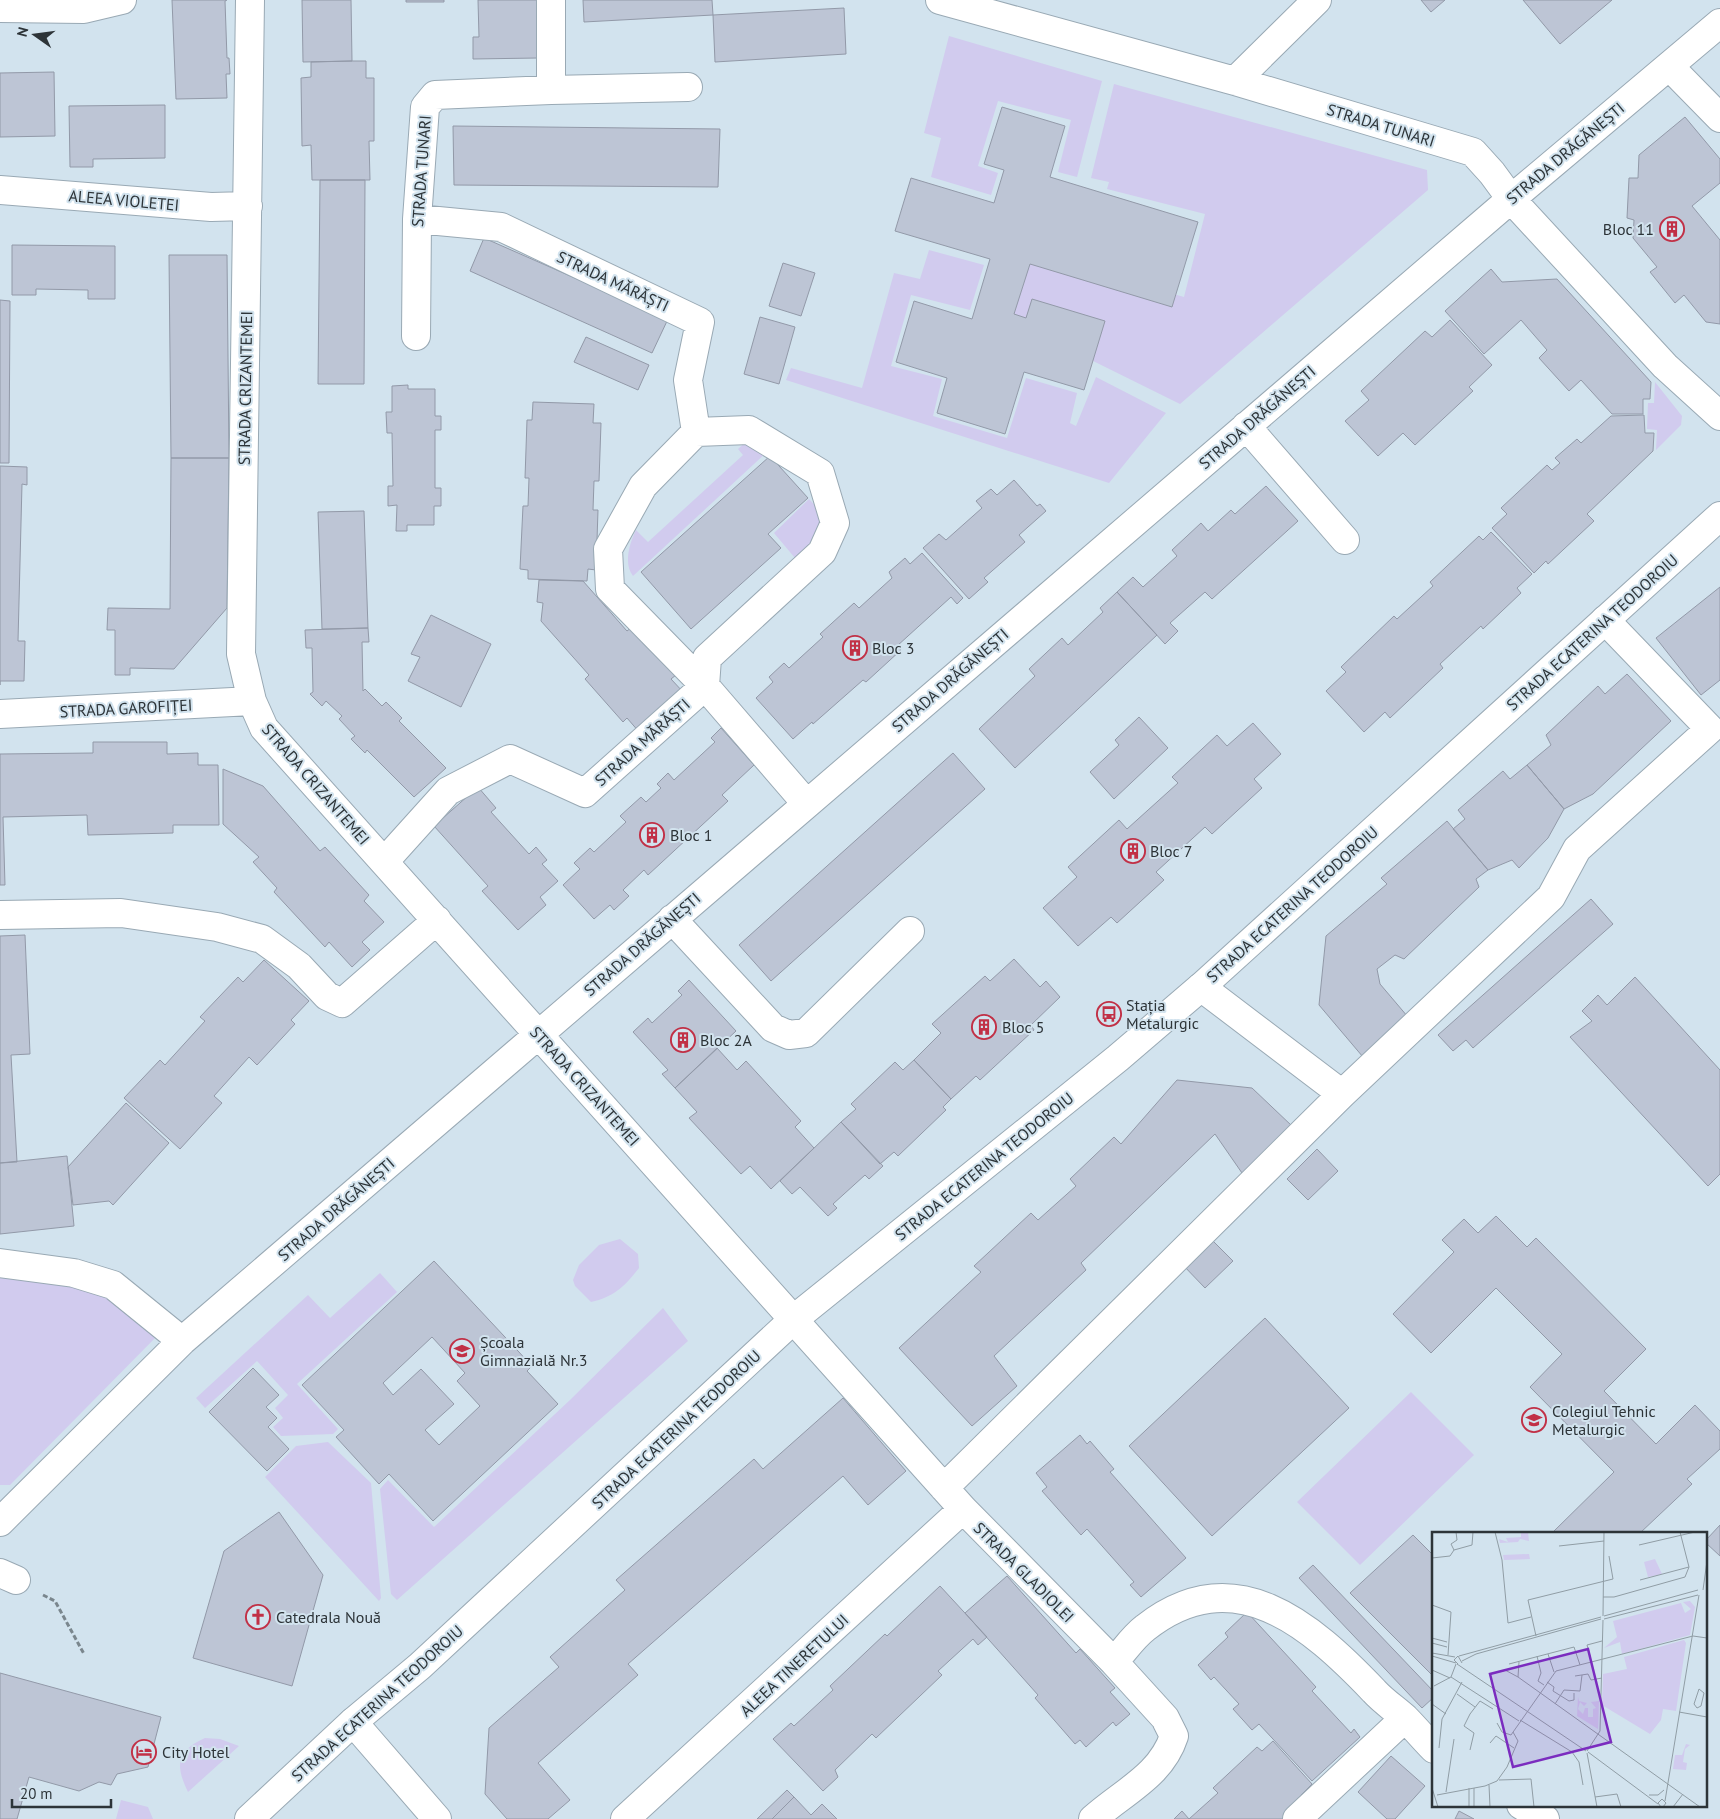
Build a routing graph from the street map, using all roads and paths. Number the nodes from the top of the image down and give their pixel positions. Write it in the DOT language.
graph roads {
  1 [pos="122,0"];
  2 [pos="250,0"];
  3 [pos="552,0"];
  4 [pos="940,0"];
  5 [pos="1317,0"];
  6 [pos="0,8"];
  7 [pos="1720,23"];
  8 [pos="1669,66"];
  9 [pos="1235,81"];
  10 [pos="688,87"];
  11 [pos="551,90"];
  12 [pos="1720,118"];
  13 [pos="0,190"];
  14 [pos="1511,199"];
  15 [pos="248,206"];
  16 [pos="417,219"];
  17 [pos="416,336"];
  18 [pos="1720,416"];
  19 [pos="1246,426"];
  20 [pos="696,432"];
  21 [pos="1720,516"];
  22 [pos="1345,540"];
  23 [pos="1605,620"];
  24 [pos="705,686"];
  25 [pos="252,701"];
  26 [pos="0,714"];
  27 [pos="1715,728"];
  28 [pos="806,803"];
  29 [pos="384,862"];
  30 [pos="0,915"];
  31 [pos="672,919"];
  32 [pos="437,920"];
  33 [pos="910,931"];
  34 [pos="1201,987"];
  35 [pos="538,1034"];
  36 [pos="1342,1094"];
  37 [pos="0,1263"];
  38 [pos="794,1319"];
  39 [pos="182,1341"];
  40 [pos="944,1488"];
  41 [pos="963,1509"];
  42 [pos="0,1522"];
  43 [pos="8,1576"];
  44 [pos="84,1654"];
  45 [pos="1114,1662"];
  46 [pos="1405,1718"];
  47 [pos="353,1722"];
  48 [pos="1432,1747"];
  49 [pos="1522,1806"];
  50 [pos="249,1819"];
  51 [pos="437,1819"];
  52 [pos="625,1819"];
  53 [pos="1093,1819"];
  54 [pos="1298,1819"];
  55 [pos="1545,1819"];
  1 -- 6 [label="street"];
  2 -- 15 [label="street, STRADA CRIZANTEMEI"];
  3 -- 11 [label="street"];
  4 -- 9 [label="street, STRADA TUNARI"];
  5 -- 9 [label="street"];
  7 -- 8 [label="street, STRADA DRĂGĂNEȘTI"];
  8 -- 12 [label="street"];
  8 -- 14 [label="street, STRADA DRĂGĂNEȘTI"];
  9 -- 14 [label="street, STRADA TUNARI"];
  10 -- 11 [label="street, STRADA TUNARI"];
  11 -- 16 [label="street, STRADA TUNARI"];
  13 -- 15 [label="street, ALEEA VIOLETEI"];
  14 -- 18 [label="street, STRADA TUNARI"];
  14 -- 19 [label="street, STRADA DRĂGĂNEȘTI"];
  15 -- 25 [label="street, STRADA CRIZANTEMEI"];
  16 -- 17 [label="street, STRADA TUNARI"];
  16 -- 20 [label="street, STRADA MĂRĂȘTI"];
  19 -- 22 [label="street"];
  19 -- 28 [label="street, STRADA DRĂGĂNEȘTI"];
  20 -- 24 [label="street, STRADA MĂRĂȘTI"];
  20 -- 24 [label="street, STRADA MĂRĂȘTI"];
  21 -- 23 [label="street, STRADA ECATERINA TEODOROIU"];
  23 -- 27 [label="street"];
  23 -- 34 [label="street, STRADA ECATERINA TEODOROIU"];
  24 -- 28 [label="street, STRADA MĂRĂȘTI"];
  24 -- 29 [label="street, STRADA MĂRĂȘTI"];
  25 -- 26 [label="street, STRADA GAROFIȚEI"];
  25 -- 29 [label="street, STRADA CRIZANTEMEI"];
  27 -- 36 [label="street"];
  28 -- 31 [label="street, STRADA DRĂGĂNEȘTI"];
  29 -- 32 [label="street, STRADA CRIZANTEMEI"];
  30 -- 32 [label="street"];
  31 -- 33 [label="street"];
  31 -- 35 [label="street, STRADA DRĂGĂNEȘTI"];
  32 -- 35 [label="street, STRADA CRIZANTEMEI"];
  34 -- 36 [label="street"];
  34 -- 38 [label="street, STRADA ECATERINA TEODOROIU"];
  35 -- 38 [label="street, STRADA CRIZANTEMEI"];
  35 -- 39 [label="street, STRADA DRĂGĂNEȘTI"];
  36 -- 40 [label="street"];
  37 -- 39 [label="street"];
  38 -- 40 [label="street, STRADA GLADIOLEI"];
  38 -- 47 [label="street, STRADA ECATERINA TEODOROIU"];
  39 -- 42 [label="street, STRADA DRĂGĂNEȘTI"];
  40 -- 41 [label="street, STRADA GLADIOLEI"];
  41 -- 45 [label="street, STRADA GLADIOLEI"];
  41 -- 52 [label="street, ALEEA TINERETULUI"];
  43 -- 44 [label="path"];
  45 -- 46 [label="street"];
  45 -- 53 [label="street, STRADA GLADIOLEI"];
  46 -- 48 [label="street"];
  46 -- 54 [label="street"];
  47 -- 50 [label="street, STRADA ECATERINA TEODOROIU"];
  47 -- 51 [label="street"];
  49 -- 55 [label="street"];
}
